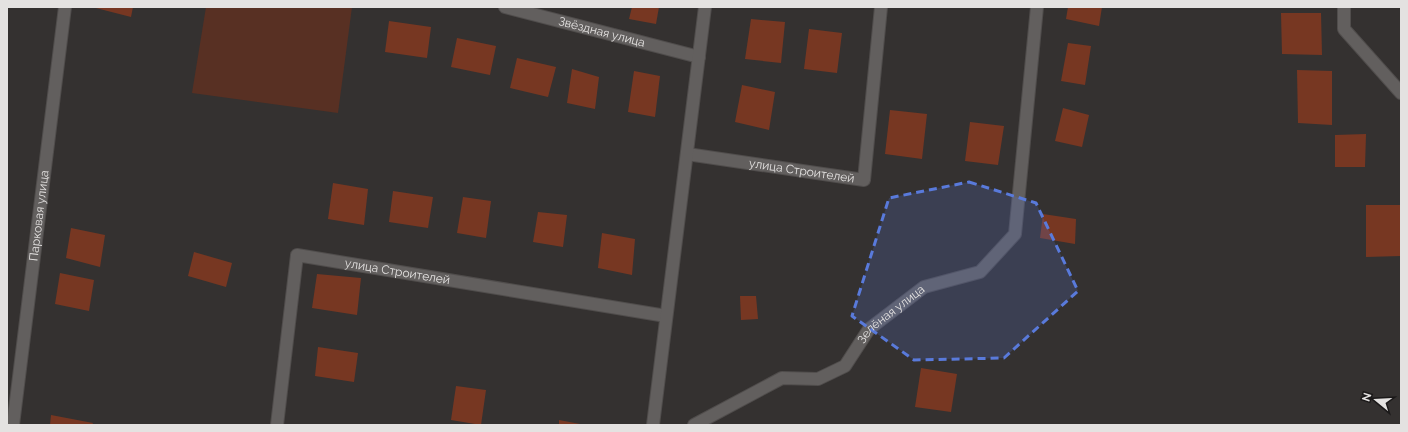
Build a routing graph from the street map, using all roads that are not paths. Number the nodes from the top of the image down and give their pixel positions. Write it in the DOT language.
graph roads {
  1 [pos="65,7"];
  2 [pos="505,7"];
  3 [pos="705,7"];
  4 [pos="881,7"];
  5 [pos="1037,7"];
  6 [pos="1344,7"];
  7 [pos="699,57"];
  8 [pos="1401,93"];
  9 [pos="687,154"];
  10 [pos="666,316"];
  11 [pos="13,425"];
  12 [pos="277,425"];
  13 [pos="653,425"];
  14 [pos="694,425"];
  1 -- 11 [label="street, Парковая улица"];
  2 -- 7 [label="street, Звёздная улица"];
  3 -- 7 [label="street"];
  4 -- 9 [label="street, улица Строителей"];
  5 -- 14 [label="street, Зелёная улица"];
  6 -- 8 [label="street"];
  7 -- 9 [label="street"];
  9 -- 10 [label="street"];
  10 -- 12 [label="street, улица Строителей"];
  10 -- 13 [label="street"];
}
